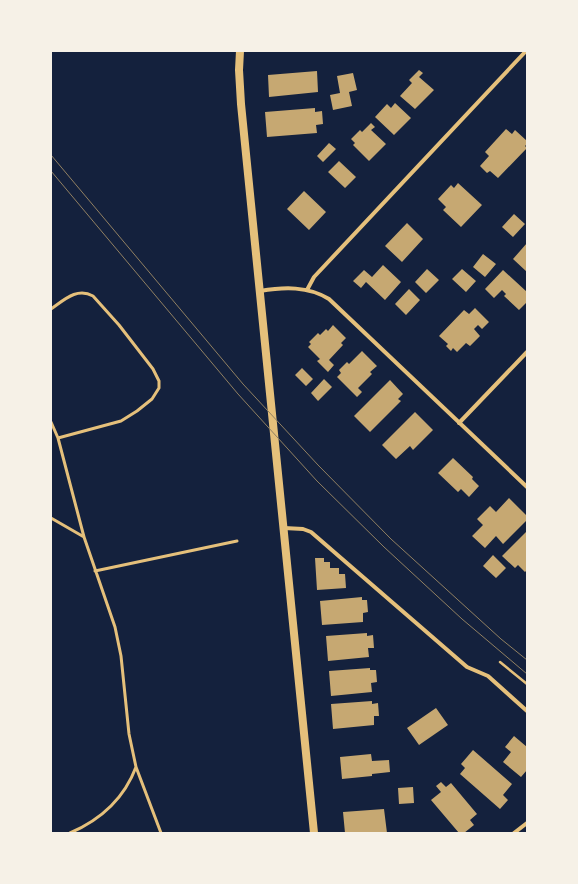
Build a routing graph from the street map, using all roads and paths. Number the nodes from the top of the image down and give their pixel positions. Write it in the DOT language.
graph roads {
  1 [pos="240,51"];
  2 [pos="526,51"];
  3 [pos="307,290"];
  4 [pos="260,291"];
  5 [pos="51,309"];
  6 [pos="527,352"];
  7 [pos="51,422"];
  8 [pos="460,423"];
  9 [pos="58,438"];
  10 [pos="527,487"];
  11 [pos="51,518"];
  12 [pos="284,528"];
  13 [pos="84,537"];
  14 [pos="238,541"];
  15 [pos="96,571"];
  16 [pos="500,662"];
  17 [pos="527,684"];
  18 [pos="527,711"];
  19 [pos="136,767"];
  20 [pos="527,824"];
  21 [pos="70,833"];
  22 [pos="161,833"];
  23 [pos="314,833"];
  24 [pos="514,833"];
  1 -- 4 [label="main road"];
  2 -- 3 [label="street"];
  3 -- 4 [label="street"];
  3 -- 8 [label="street"];
  4 -- 12 [label="main road"];
  5 -- 9 [label="lane"];
  6 -- 8 [label="street"];
  7 -- 9 [label="lane"];
  8 -- 10 [label="street"];
  9 -- 13 [label="lane"];
  11 -- 13 [label="lane"];
  12 -- 18 [label="street"];
  12 -- 23 [label="main road"];
  13 -- 15 [label="lane"];
  14 -- 15 [label="lane"];
  15 -- 19 [label="lane"];
  16 -- 17 [label="path"];
  19 -- 21 [label="lane"];
  19 -- 22 [label="lane"];
  20 -- 24 [label="street"];
}
